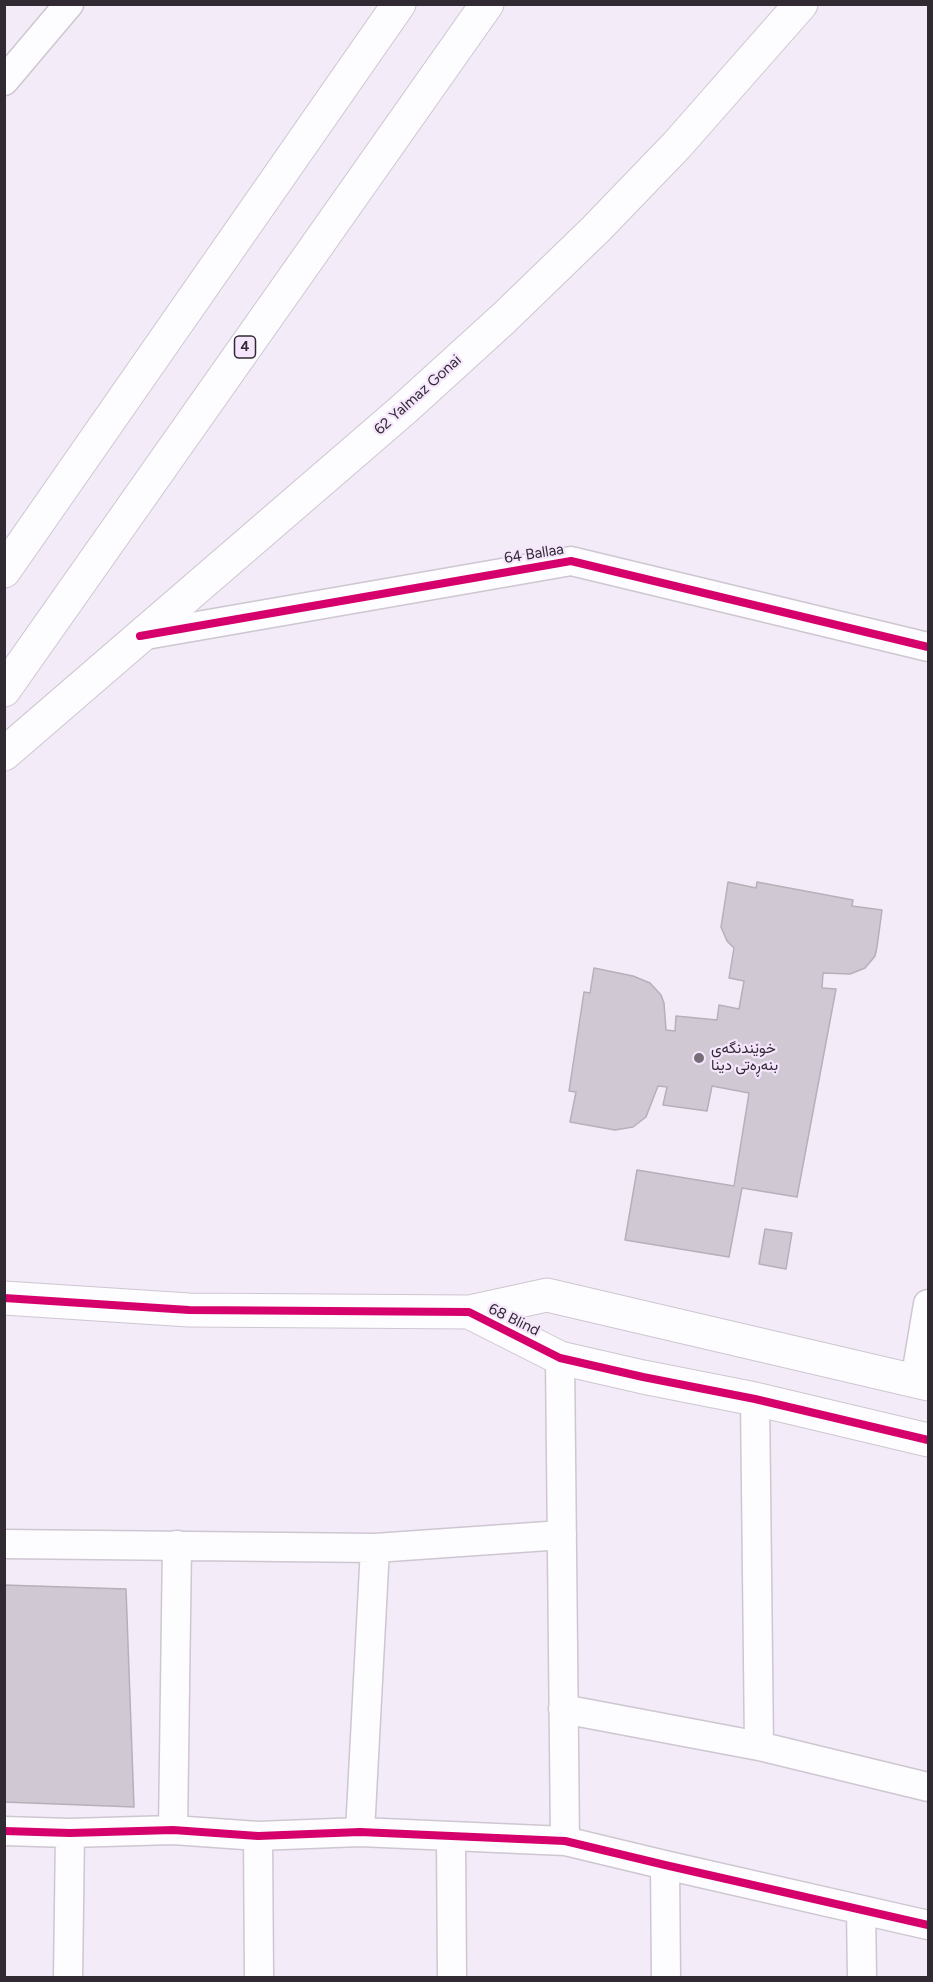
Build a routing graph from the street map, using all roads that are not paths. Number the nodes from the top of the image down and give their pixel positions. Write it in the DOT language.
graph roads {
  1 [pos="69,4"];
  2 [pos="399,4"];
  3 [pos="487,4"];
  4 [pos="801,4"];
  5 [pos="4,81"];
  6 [pos="4,571"];
  7 [pos="140,636"];
  8 [pos="928,647"];
  9 [pos="4,690"];
  10 [pos="4,754"];
  11 [pos="4,1298"];
  12 [pos="928,1304"];
  13 [pos="469,1312"];
  14 [pos="560,1358"];
  15 [pos="922,1383"];
  16 [pos="755,1399"];
  17 [pos="928,1440"];
  18 [pos="562,1535"];
  19 [pos="4,1544"];
  20 [pos="177,1545"];
  21 [pos="375,1548"];
  22 [pos="563,1709"];
  23 [pos="759,1746"];
  24 [pos="928,1787"];
  25 [pos="173,1830"];
  26 [pos="4,1831"];
  27 [pos="360,1832"];
  28 [pos="70,1833"];
  29 [pos="258,1836"];
  30 [pos="452,1836"];
  31 [pos="565,1841"];
  32 [pos="665,1865"];
  33 [pos="861,1910"];
  34 [pos="928,1925"];
  35 [pos="68,1977"];
  36 [pos="260,1977"];
  37 [pos="452,1977"];
  38 [pos="666,1977"];
  39 [pos="862,1977"];
  1 -- 5 [label="street"];
  2 -- 6 [label="main road"];
  3 -- 9 [label="main road, 4"];
  4 -- 7 [label="main road, 62 Yalmaz Gonai"];
  7 -- 8 [label="street, 64 Ballaa"];
  7 -- 10 [label="main road, 62 Yalmaz Gonai"];
  11 -- 13 [label="main road, 68 Blind"];
  12 -- 15 [label="street"];
  13 -- 14 [label="main road, 68 Blind"];
  13 -- 15 [label="main road"];
  14 -- 16 [label="main road, 68 Blind"];
  14 -- 18 [label="street"];
  16 -- 17 [label="main road, 68 Blind"];
  16 -- 23 [label="street"];
  18 -- 21 [label="street"];
  18 -- 22 [label="street"];
  19 -- 20 [label="street"];
  20 -- 21 [label="street"];
  20 -- 25 [label="street"];
  21 -- 27 [label="street"];
  22 -- 23 [label="street"];
  22 -- 31 [label="street"];
  23 -- 24 [label="street"];
  25 -- 28 [label="street"];
  25 -- 29 [label="street"];
  26 -- 28 [label="street"];
  27 -- 29 [label="street"];
  27 -- 30 [label="street"];
  28 -- 35 [label="street"];
  29 -- 36 [label="street"];
  30 -- 31 [label="street"];
  30 -- 37 [label="street"];
  31 -- 32 [label="street"];
  32 -- 33 [label="street"];
  32 -- 38 [label="street"];
  33 -- 34 [label="street"];
  33 -- 39 [label="street"];
}
